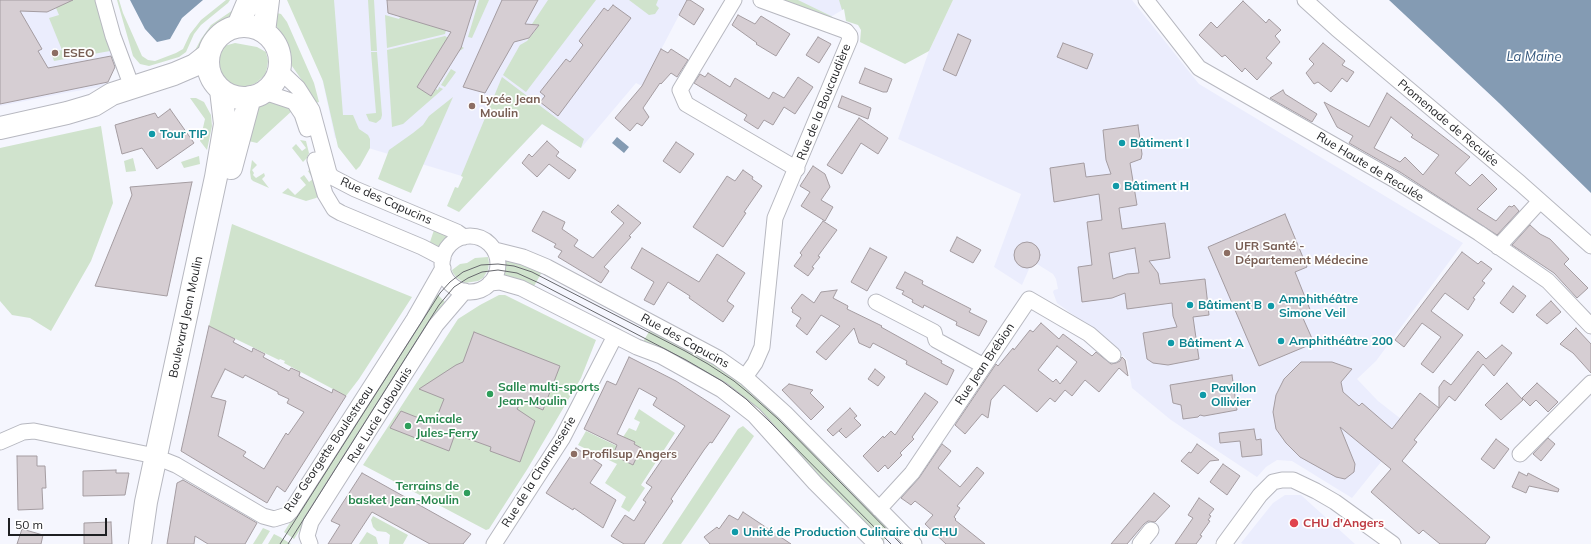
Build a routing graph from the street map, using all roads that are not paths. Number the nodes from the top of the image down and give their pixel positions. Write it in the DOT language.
graph roads {
  1 [pos="103,0"];
  2 [pos="249,0"];
  3 [pos="268,0"];
  4 [pos="734,0"];
  5 [pos="762,0"];
  6 [pos="1305,0"];
  7 [pos="1152,3"];
  8 [pos="238,26"];
  9 [pos="264,32"];
  10 [pos="209,54"];
  11 [pos="279,70"];
  12 [pos="218,86"];
  13 [pos="132,87"];
  14 [pos="257,95"];
  15 [pos="94,105"];
  16 [pos="0,128"];
  17 [pos="796,169"];
  18 [pos="1540,201"];
  19 [pos="464,237"];
  20 [pos="1498,246"];
  21 [pos="1591,246"];
  22 [pos="495,250"];
  23 [pos="443,263"];
  24 [pos="490,283"];
  25 [pos="465,291"];
  26 [pos="876,302"];
  27 [pos="1591,326"];
  28 [pos="615,336"];
  29 [pos="1113,355"];
  30 [pos="984,366"];
  31 [pos="745,377"];
  32 [pos="1591,382"];
  33 [pos="0,442"];
  34 [pos="1520,454"];
  35 [pos="161,459"];
  36 [pos="879,509"];
  37 [pos="1151,530"];
  38 [pos="140,544"];
  39 [pos="151,544"];
  40 [pos="310,544"];
  41 [pos="494,544"];
  42 [pos="876,544"];
  43 [pos="914,544"];
  44 [pos="1140,544"];
  45 [pos="1224,544"];
  46 [pos="1393,544"];
  1 -- 13 [label="street"];
  2 -- 8 [label="main road"];
  3 -- 9 [label="main road"];
  4 -- 17 [label="street, Rue de la Boucaudière"];
  5 -- 17 [label="street, Rue de la Boucaudière"];
  6 -- 18 [label="street, Promenade de Reculée"];
  7 -- 20 [label="street, Rue Haute de Reculée"];
  8 -- 9 [label="main road"];
  8 -- 10 [label="main road"];
  9 -- 11 [label="main road"];
  10 -- 12 [label="main road"];
  10 -- 13 [label="main road"];
  11 -- 14 [label="main road"];
  11 -- 19 [label="street, Rue des Capucins"];
  12 -- 14 [label="main road"];
  12 -- 15 [label="main road"];
  12 -- 35 [label="main road, Boulevard Jean Moulin"];
  13 -- 15 [label="main road"];
  14 -- 23 [label="street, Rue des Capucins"];
  14 -- 35 [label="main road, Boulevard Jean Moulin"];
  15 -- 16 [label="main road"];
  17 -- 31 [label="street, Rue de la Boucaudière"];
  18 -- 20 [label="street"];
  18 -- 21 [label="street, Promenade de Reculée"];
  19 -- 22 [label="street, Rue des Capucins"];
  19 -- 23 [label="street"];
  20 -- 27 [label="street, Rue Haute de Reculée"];
  22 -- 24 [label="street"];
  22 -- 31 [label="street, Rue des Capucins"];
  23 -- 25 [label="street"];
  23 -- 35 [label="street, Rue Georgette Boulestreau"];
  24 -- 25 [label="street, Rue des Capucins"];
  24 -- 28 [label="street, Rue des Capucins"];
  25 -- 40 [label="street, Rue Lucie Laboulais"];
  26 -- 30 [label="street"];
  28 -- 41 [label="street, Rue de la Charnasserie"];
  28 -- 42 [label="street, Rue des Capucins"];
  29 -- 30 [label="street, Rue Jean Brébion"];
  30 -- 36 [label="street, Rue Jean Brébion"];
  31 -- 36 [label="street, Rue des Capucins"];
  32 -- 34 [label="street"];
  33 -- 35 [label="street, Rue Georgette Boulestreau"];
  35 -- 38 [label="main road, Boulevard Jean Moulin"];
  35 -- 39 [label="main road, Boulevard Jean Moulin"];
  36 -- 43 [label="street, Rue des Capucins"];
  37 -- 44 [label="street"];
  45 -- 46 [label="street"];
}
